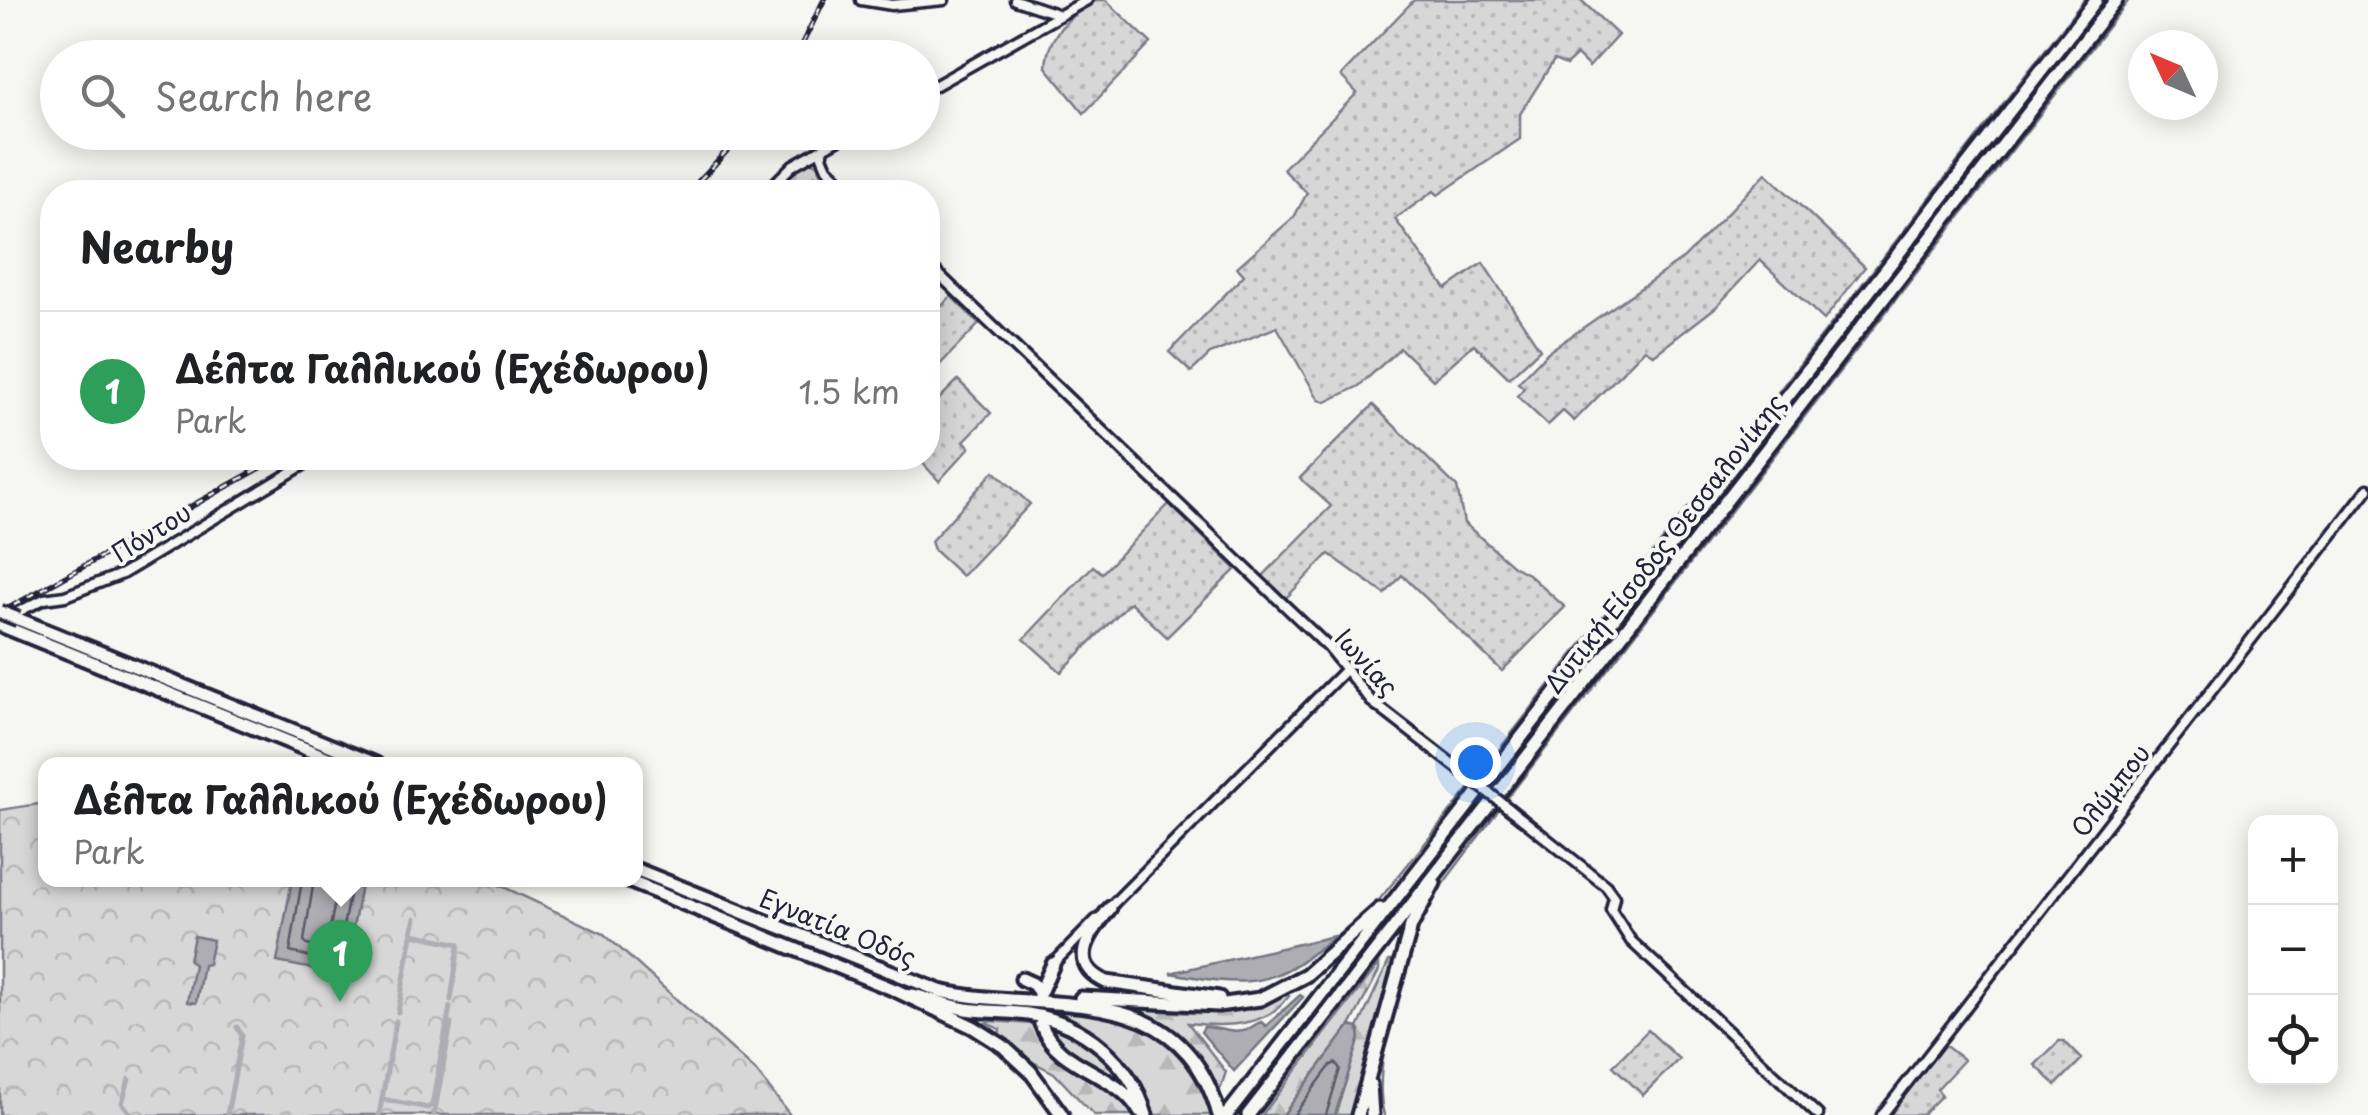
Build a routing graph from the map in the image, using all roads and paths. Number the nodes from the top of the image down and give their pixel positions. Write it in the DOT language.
graph roads {
  1 [pos="860,0"];
  2 [pos="944,0"];
  3 [pos="1015,0"];
  4 [pos="1087,0"];
  5 [pos="2096,0"];
  6 [pos="2116,0"];
  7 [pos="1060,15"];
  8 [pos="940,83"];
  9 [pos="821,150"];
  10 [pos="824,150"];
  11 [pos="778,180"];
  12 [pos="840,180"];
  13 [pos="940,275"];
  14 [pos="295,470"];
  15 [pos="2368,488"];
  16 [pos="0,612"];
  17 [pos="1,624"];
  18 [pos="1346,669"];
  19 [pos="326,757"];
  20 [pos="359,757"];
  21 [pos="1454,847"];
  22 [pos="1421,867"];
  23 [pos="643,872"];
  24 [pos="643,887"];
  25 [pos="1110,908"];
  26 [pos="1053,964"];
  27 [pos="1022,978"];
  28 [pos="895,990"];
  29 [pos="1036,996"];
  30 [pos="1248,1002"];
  31 [pos="1041,1024"];
  32 [pos="1374,1053"];
  33 [pos="1062,1115"];
  34 [pos="1144,1115"];
  35 [pos="1219,1115"];
  36 [pos="1227,1115"];
  37 [pos="1248,1115"];
  38 [pos="1358,1115"];
  39 [pos="1372,1115"];
  40 [pos="1818,1115"];
  41 [pos="1882,1115"];
  1 -- 2 [label="street"];
  3 -- 7 [label="street"];
  4 -- 7 [label="street"];
  5 -- 22 [label="highway, Δυτική Είσοδος Θεσσαλονίκης"];
  6 -- 21 [label="highway, Δυτική Είσοδος Θεσσαλονίκης"];
  7 -- 8 [label="street"];
  9 -- 11 [label="street"];
  10 -- 12 [label="street"];
  13 -- 18 [label="street, Ιωνίας"];
  14 -- 17 [label="street, Πόντου"];
  15 -- 41 [label="street, Ολύμπου"];
  16 -- 20 [label="highway, bridge"];
  17 -- 19 [label="highway"];
  18 -- 25 [label="street"];
  18 -- 40 [label="street, Ιωνίας, bridge"];
  21 -- 32 [label="highway"];
  21 -- 37 [label="highway, Δυτική Είσοδος Θεσσαλονίκης"];
  22 -- 30 [label="highway"];
  22 -- 36 [label="highway, Δυτική Είσοδος Θεσσαλονίκης"];
  23 -- 29 [label="highway, Εγνατία Οδός"];
  24 -- 28 [label="highway, Εγνατία Οδός"];
  25 -- 26 [label="street"];
  25 -- 30 [label="highway"];
  26 -- 29 [label="highway"];
  27 -- 29 [label="highway"];
  28 -- 33 [label="highway"];
  28 -- 34 [label="highway"];
  29 -- 30 [label="highway"];
  29 -- 35 [label="highway"];
  31 -- 34 [label="highway"];
  32 -- 38 [label="highway"];
  32 -- 39 [label="highway"];
}
